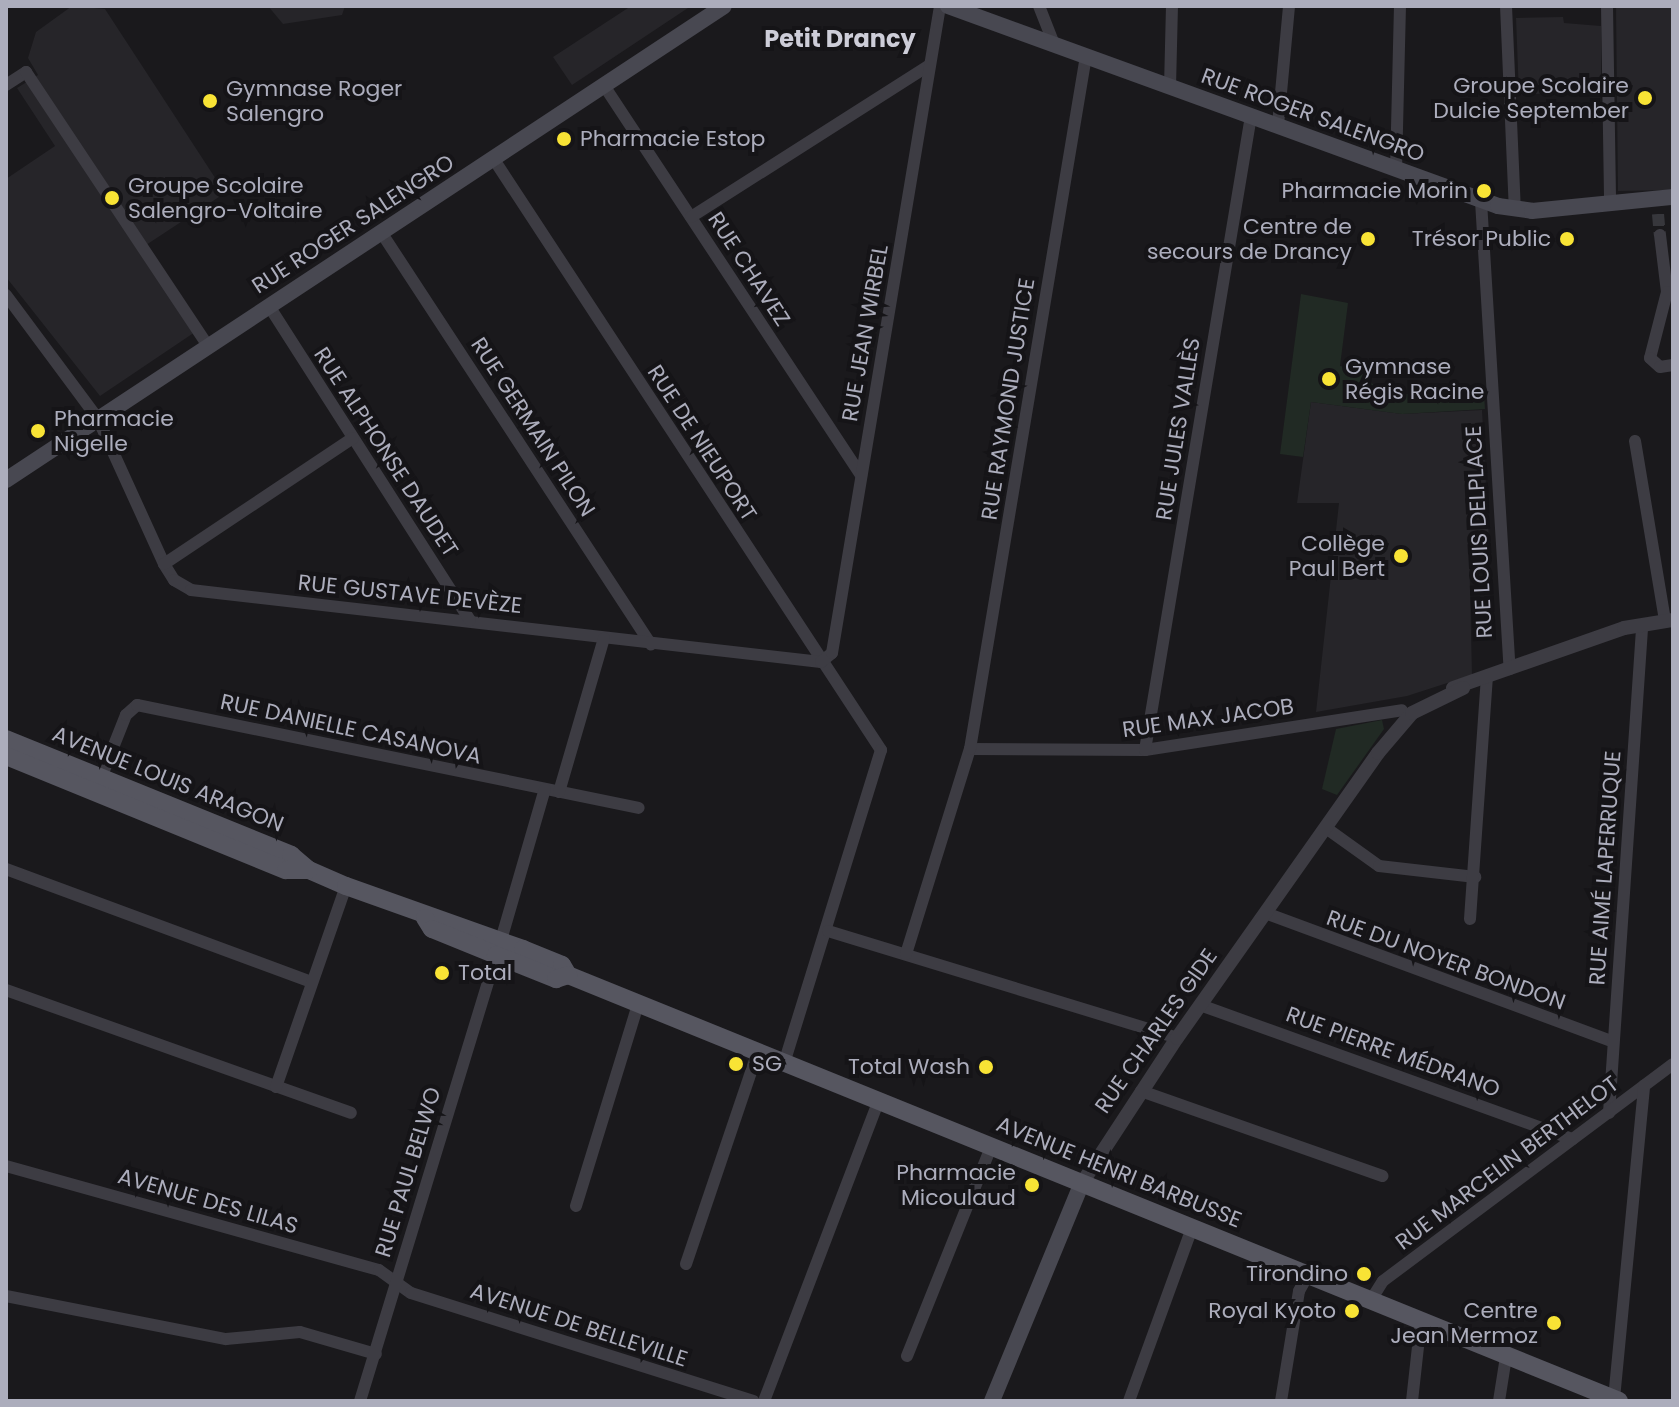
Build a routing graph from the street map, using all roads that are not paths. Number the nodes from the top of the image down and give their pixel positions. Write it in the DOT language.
graph roads {
  1 [pos="724,6"];
  2 [pos="940,6"];
  3 [pos="948,6"];
  4 [pos="1039,6"];
  5 [pos="1172,6"];
  6 [pos="1289,6"];
  7 [pos="1400,6"];
  8 [pos="1506,6"];
  9 [pos="1607,6"];
  10 [pos="1054,44"];
  11 [pos="1086,56"];
  12 [pos="930,65"];
  13 [pos="603,84"];
  14 [pos="6,85"];
  15 [pos="1170,87"];
  16 [pos="1251,116"];
  17 [pos="1278,125"];
  18 [pos="493,158"];
  19 [pos="1396,169"];
  20 [pos="1481,201"];
  21 [pos="1662,203"];
  22 [pos="1610,204"];
  23 [pos="1515,210"];
  24 [pos="691,217"];
  25 [pos="381,232"];
  26 [pos="1660,235"];
  27 [pos="1670,293"];
  28 [pos="6,295"];
  29 [pos="269,306"];
  30 [pos="208,346"];
  31 [pos="1673,365"];
  32 [pos="98,419"];
  33 [pos="353,438"];
  34 [pos="1635,441"];
  35 [pos="861,476"];
  36 [pos="6,480"];
  37 [pos="164,564"];
  38 [pos="470,620"];
  39 [pos="1669,621"];
  40 [pos="1642,626"];
  41 [pos="604,638"];
  42 [pos="651,644"];
  43 [pos="821,662"];
  44 [pos="1510,669"];
  45 [pos="1487,678"];
  46 [pos="1407,712"];
  47 [pos="6,739"];
  48 [pos="970,749"];
  49 [pos="1145,750"];
  50 [pos="6,756"];
  51 [pos="101,778"];
  52 [pos="545,789"];
  53 [pos="559,792"];
  54 [pos="639,808"];
  55 [pos="1326,828"];
  56 [pos="6,869"];
  57 [pos="309,870"];
  58 [pos="1475,877"];
  59 [pos="346,886"];
  60 [pos="1268,914"];
  61 [pos="1470,919"];
  62 [pos="828,931"];
  63 [pos="498,948"];
  64 [pos="906,954"];
  65 [pos="312,982"];
  66 [pos="601,988"];
  67 [pos="6,990"];
  68 [pos="638,1004"];
  69 [pos="1200,1005"];
  70 [pos="1177,1038"];
  71 [pos="1612,1041"];
  72 [pos="758,1051"];
  73 [pos="785,1061"];
  74 [pos="1673,1064"];
  75 [pos="1644,1085"];
  76 [pos="276,1087"];
  77 [pos="1141,1091"];
  78 [pos="879,1100"];
  79 [pos="351,1113"];
  80 [pos="1609,1113"];
  81 [pos="1573,1139"];
  82 [pos="991,1147"];
  83 [pos="6,1166"];
  84 [pos="1382,1176"];
  85 [pos="1082,1183"];
  86 [pos="576,1206"];
  87 [pos="1192,1228"];
  88 [pos="686,1264"];
  89 [pos="1308,1275"];
  90 [pos="396,1282"];
  91 [pos="6,1296"];
  92 [pos="1371,1300"];
  93 [pos="1421,1320"];
  94 [pos="376,1354"];
  95 [pos="907,1356"];
  96 [pos="1506,1357"];
  97 [pos="1610,1399"];
  98 [pos="360,1401"];
  99 [pos="753,1401"];
  100 [pos="764,1401"];
  101 [pos="992,1401"];
  102 [pos="1129,1401"];
  103 [pos="1281,1401"];
  104 [pos="1412,1401"];
  105 [pos="1499,1401"];
  1 -- 13 [label="main road, RUE ROGER SALENGRO"];
  2 -- 12 [label="street, RUE JEAN WIRBEL"];
  3 -- 10 [label="main road, RUE ROGER SALENGRO"];
  4 -- 10 [label="street"];
  5 -- 15 [label="street"];
  6 -- 17 [label="street"];
  7 -- 19 [label="street"];
  8 -- 23 [label="street"];
  9 -- 22 [label="street"];
  10 -- 11 [label="main road, RUE ROGER SALENGRO"];
  11 -- 15 [label="main road, RUE ROGER SALENGRO"];
  11 -- 48 [label="street, RUE RAYMOND JUSTICE"];
  12 -- 24 [label="street"];
  12 -- 35 [label="street, RUE JEAN WIRBEL"];
  13 -- 18 [label="main road, RUE ROGER SALENGRO"];
  13 -- 24 [label="street, RUE CHAVEZ"];
  14 -- 30 [label="street"];
  15 -- 16 [label="main road, RUE ROGER SALENGRO"];
  16 -- 17 [label="main road, RUE ROGER SALENGRO"];
  16 -- 49 [label="street, RUE JULES VALLÈS"];
  17 -- 19 [label="main road, RUE ROGER SALENGRO"];
  18 -- 25 [label="main road, RUE ROGER SALENGRO"];
  18 -- 43 [label="street, RUE DE NIEUPORT"];
  19 -- 20 [label="main road, RUE ROGER SALENGRO"];
  20 -- 23 [label="main road, RUE ROGER SALENGRO"];
  20 -- 44 [label="street, RUE LOUIS DELPLACE"];
  21 -- 22 [label="main road, RUE ROGER SALENGRO"];
  22 -- 23 [label="main road, RUE ROGER SALENGRO"];
  24 -- 35 [label="street, RUE CHAVEZ"];
  25 -- 29 [label="main road, RUE ROGER SALENGRO"];
  25 -- 42 [label="street, RUE GERMAIN PILON"];
  26 -- 27 [label="street"];
  27 -- 31 [label="street"];
  28 -- 32 [label="street, RUE GUSTAVE DEVÈZE"];
  29 -- 30 [label="main road, RUE ROGER SALENGRO"];
  29 -- 33 [label="street, RUE ALPHONSE DAUDET"];
  30 -- 32 [label="main road, RUE ROGER SALENGRO"];
  32 -- 36 [label="main road, RUE ROGER SALENGRO"];
  32 -- 37 [label="street, RUE GUSTAVE DEVÈZE"];
  33 -- 37 [label="street"];
  33 -- 38 [label="street, RUE ALPHONSE DAUDET"];
  34 -- 39 [label="street"];
  35 -- 43 [label="street, RUE JEAN WIRBEL"];
  37 -- 38 [label="street, RUE GUSTAVE DEVÈZE"];
  38 -- 41 [label="street, RUE GUSTAVE DEVÈZE"];
  39 -- 40 [label="street"];
  40 -- 44 [label="street"];
  40 -- 71 [label="street, RUE AIMÉ LAPERRUQUE"];
  41 -- 42 [label="street, RUE GUSTAVE DEVÈZE"];
  41 -- 53 [label="street"];
  42 -- 43 [label="street, RUE GUSTAVE DEVÈZE"];
  43 -- 62 [label="street, RUE DE NIEUPORT"];
  44 -- 45 [label="street"];
  45 -- 46 [label="street"];
  45 -- 58 [label="street"];
  46 -- 49 [label="street, RUE MAX JACOB"];
  46 -- 55 [label="street, RUE CHARLES GIDE"];
  47 -- 51 [label="main road, AVENUE LOUIS ARAGON"];
  48 -- 49 [label="street, RUE MAX JACOB"];
  48 -- 64 [label="street, RUE RAYMOND JUSTICE"];
  50 -- 57 [label="main road, AVENUE LOUIS ARAGON"];
  51 -- 52 [label="street, RUE DANIELLE CASANOVA"];
  51 -- 57 [label="main road, AVENUE LOUIS ARAGON"];
  52 -- 53 [label="street, RUE DANIELLE CASANOVA"];
  52 -- 63 [label="street, RUE PAUL BELWO"];
  53 -- 54 [label="street, RUE DANIELLE CASANOVA"];
  55 -- 58 [label="street"];
  55 -- 60 [label="street, RUE CHARLES GIDE"];
  56 -- 65 [label="street"];
  57 -- 59 [label="main road, AVENUE LOUIS ARAGON"];
  58 -- 61 [label="street"];
  59 -- 63 [label="main road, AVENUE LOUIS ARAGON"];
  59 -- 65 [label="street"];
  60 -- 69 [label="street, RUE CHARLES GIDE"];
  60 -- 71 [label="street, RUE DU NOYER BONDON"];
  62 -- 64 [label="street"];
  62 -- 73 [label="street"];
  63 -- 66 [label="main road, AVENUE LOUIS ARAGON"];
  63 -- 90 [label="street, RUE PAUL BELWO"];
  64 -- 70 [label="street"];
  65 -- 76 [label="street"];
  66 -- 68 [label="main road, AVENUE HENRI BARBUSSE"];
  67 -- 76 [label="street"];
  68 -- 72 [label="main road, AVENUE HENRI BARBUSSE"];
  68 -- 86 [label="street"];
  69 -- 70 [label="street, RUE CHARLES GIDE"];
  69 -- 81 [label="street, RUE PIERRE MÉDRANO"];
  70 -- 77 [label="street, RUE CHARLES GIDE"];
  71 -- 80 [label="street, RUE AIMÉ LAPERRUQUE"];
  72 -- 73 [label="main road, AVENUE HENRI BARBUSSE"];
  72 -- 88 [label="street"];
  73 -- 78 [label="main road, AVENUE HENRI BARBUSSE"];
  74 -- 75 [label="street, RUE MARCELIN BERTHELOT"];
  75 -- 80 [label="street, RUE MARCELIN BERTHELOT"];
  75 -- 97 [label="street"];
  76 -- 79 [label="street"];
  77 -- 84 [label="street"];
  77 -- 85 [label="street, RUE CHARLES GIDE"];
  78 -- 82 [label="main road, AVENUE HENRI BARBUSSE"];
  78 -- 100 [label="street"];
  80 -- 81 [label="street, RUE MARCELIN BERTHELOT"];
  81 -- 92 [label="street, RUE MARCELIN BERTHELOT"];
  82 -- 85 [label="main road, AVENUE HENRI BARBUSSE"];
  82 -- 95 [label="street"];
  83 -- 90 [label="street, AVENUE DES LILAS"];
  85 -- 87 [label="main road, AVENUE HENRI BARBUSSE"];
  85 -- 101 [label="main road, RUE CHARLES GIDE"];
  87 -- 89 [label="main road, AVENUE HENRI BARBUSSE"];
  87 -- 102 [label="street"];
  89 -- 92 [label="main road, AVENUE HENRI BARBUSSE"];
  89 -- 103 [label="street"];
  90 -- 94 [label="street, RUE PAUL BELWO"];
  90 -- 99 [label="street, AVENUE DE BELLEVILLE"];
  91 -- 94 [label="street"];
  92 -- 93 [label="main road, AVENUE HENRI BARBUSSE"];
  93 -- 96 [label="main road, AVENUE HENRI BARBUSSE"];
  93 -- 104 [label="street"];
  94 -- 98 [label="street, RUE PAUL BELWO"];
  96 -- 97 [label="main road, AVENUE HENRI BARBUSSE"];
  96 -- 105 [label="street"];
}
